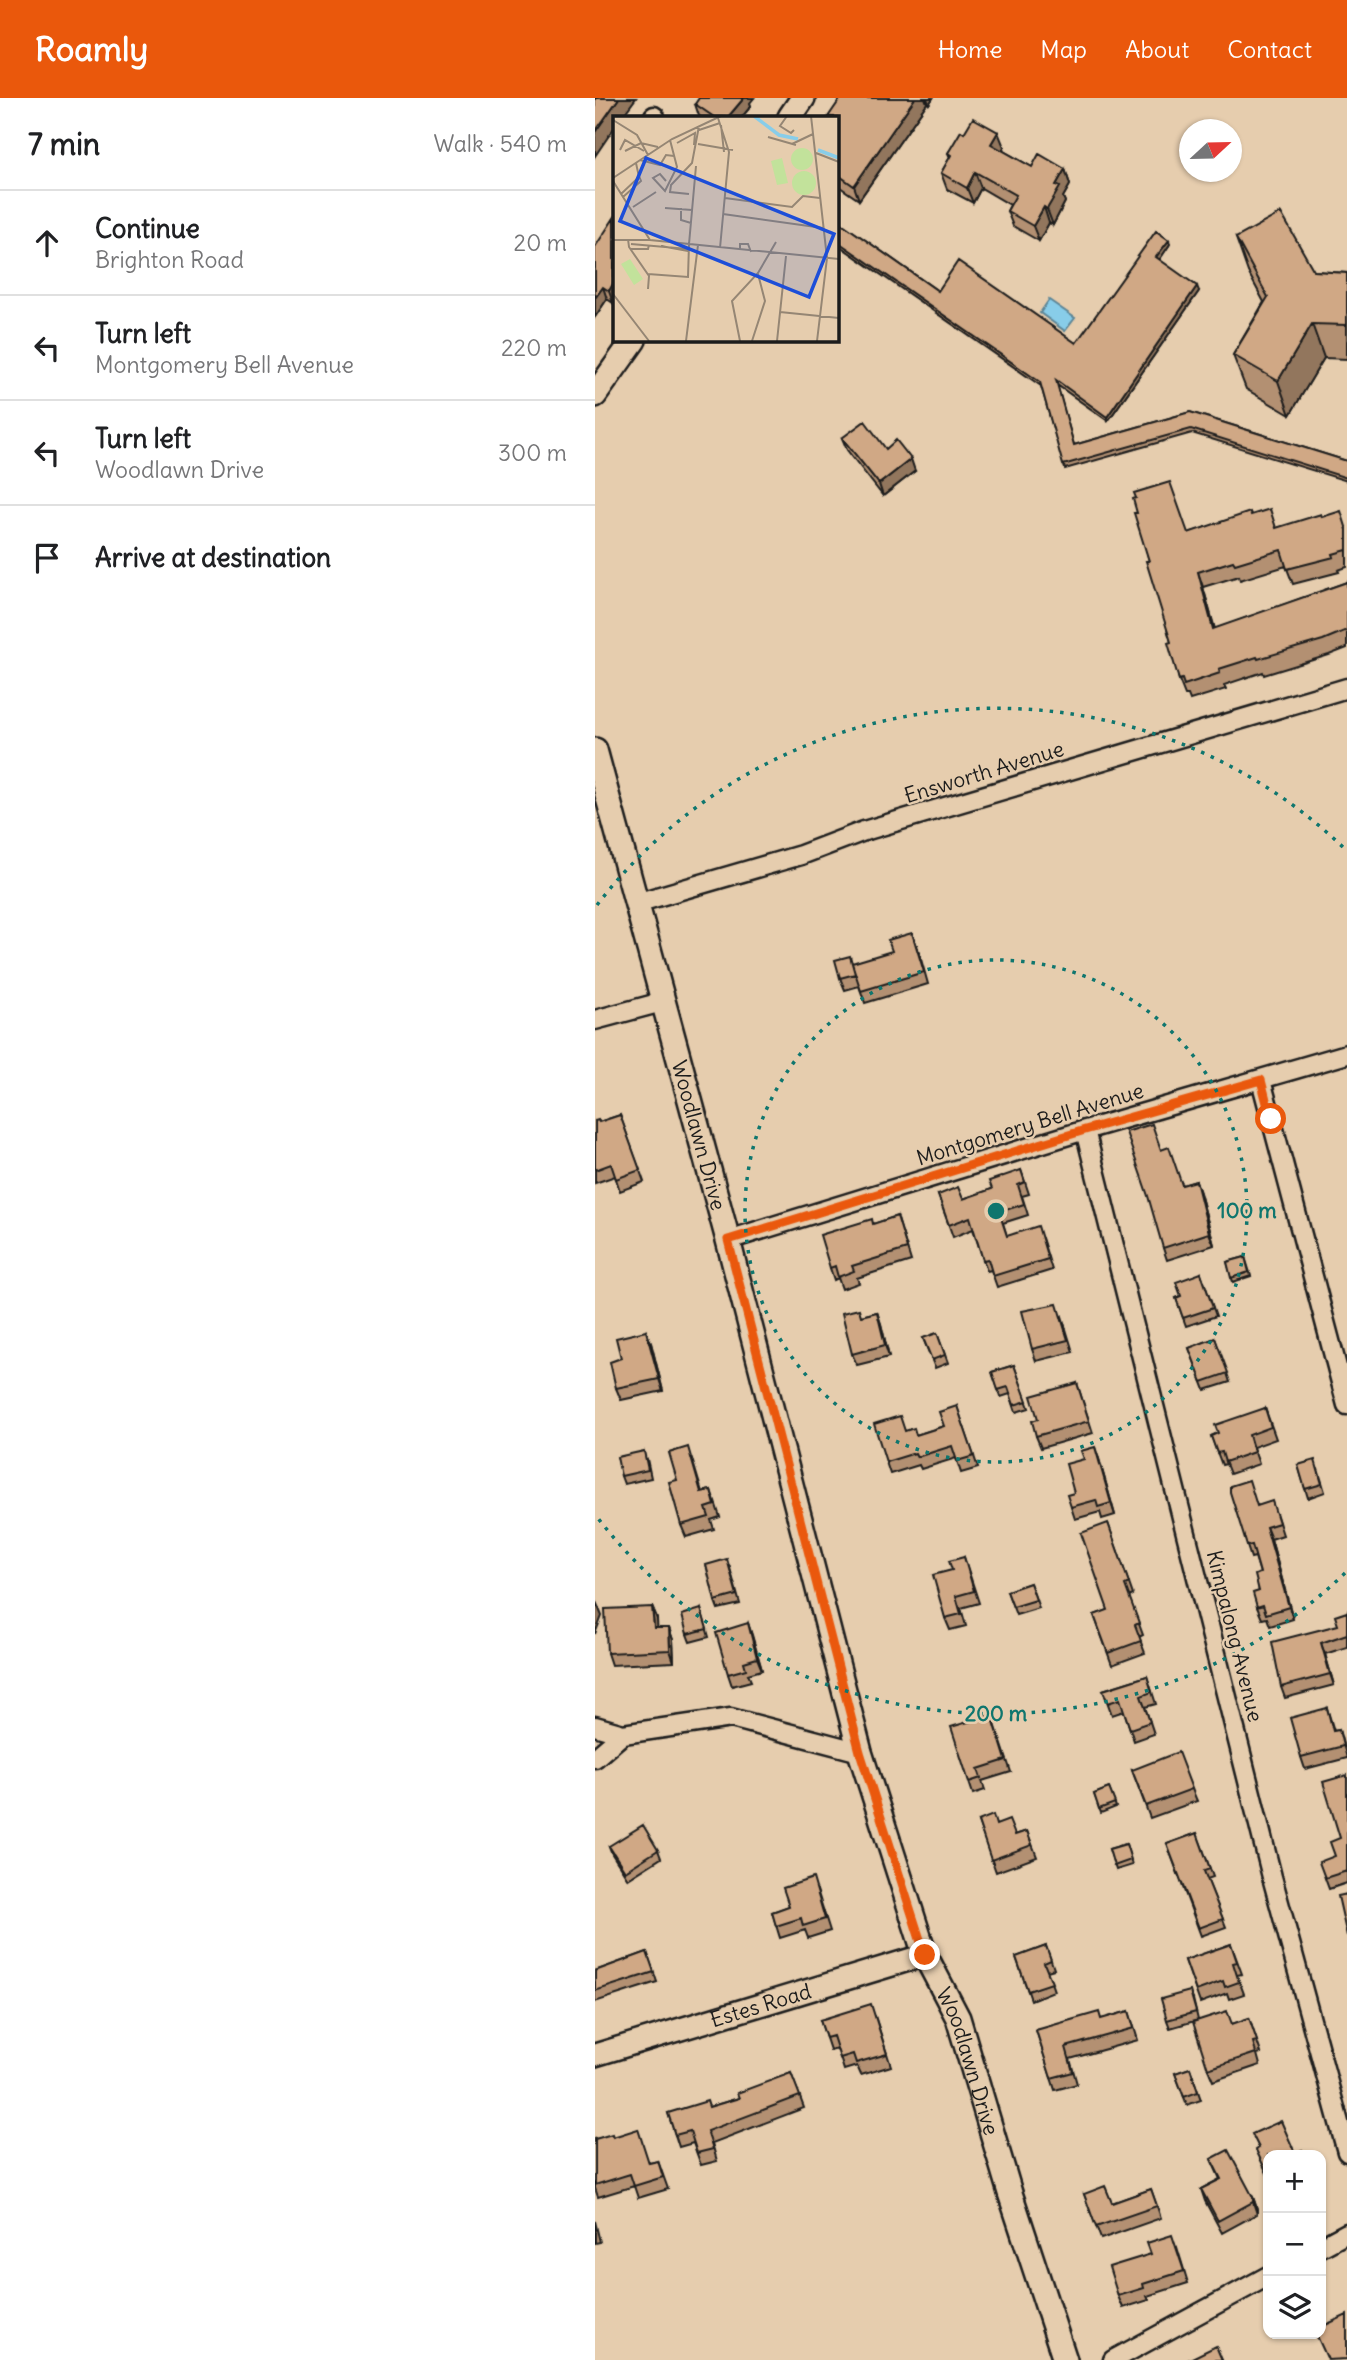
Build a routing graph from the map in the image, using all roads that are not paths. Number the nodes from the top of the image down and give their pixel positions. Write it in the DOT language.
graph roads {
  1 [pos="803,98"];
  2 [pos="791,116"];
  3 [pos="633,341"];
  4 [pos="595,395"];
  5 [pos="1347,688"];
  6 [pos="595,750"];
  7 [pos="636,903"];
  8 [pos="662,1002"];
  9 [pos="595,1020"];
  10 [pos="1347,1054"];
  11 [pos="1261,1080"];
  12 [pos="1085,1130"];
  13 [pos="728,1240"];
  14 [pos="1347,1405"];
  15 [pos="595,1726"];
  16 [pos="623,1734"];
  17 [pos="860,1752"];
  18 [pos="595,1758"];
  19 [pos="925,1955"];
  20 [pos="595,2055"];
  21 [pos="1347,2152"];
  22 [pos="1347,2233"];
  23 [pos="1326,2244"];
  24 [pos="1263,2279"];
  25 [pos="1065,2360"];
  26 [pos="1113,2360"];
  1 -- 2 [label="main road"];
  3 -- 4 [label="main road"];
  5 -- 7 [label="street, Ensworth Avenue"];
  6 -- 7 [label="main road, Woodlawn Drive"];
  7 -- 8 [label="main road, Woodlawn Drive"];
  8 -- 9 [label="street"];
  8 -- 13 [label="main road, Woodlawn Drive"];
  10 -- 11 [label="street, Montgomery Bell Avenue"];
  11 -- 12 [label="street, Montgomery Bell Avenue"];
  11 -- 14 [label="street"];
  12 -- 13 [label="street, Montgomery Bell Avenue"];
  12 -- 21 [label="street, Kimpalong Avenue"];
  13 -- 17 [label="main road, Woodlawn Drive"];
  15 -- 16 [label="street"];
  16 -- 17 [label="street"];
  16 -- 18 [label="street"];
  17 -- 19 [label="main road, Woodlawn Drive"];
  19 -- 20 [label="street, Estes Road"];
  19 -- 25 [label="main road, Woodlawn Drive"];
  22 -- 23 [label="street"];
  24 -- 26 [label="street"];
}
